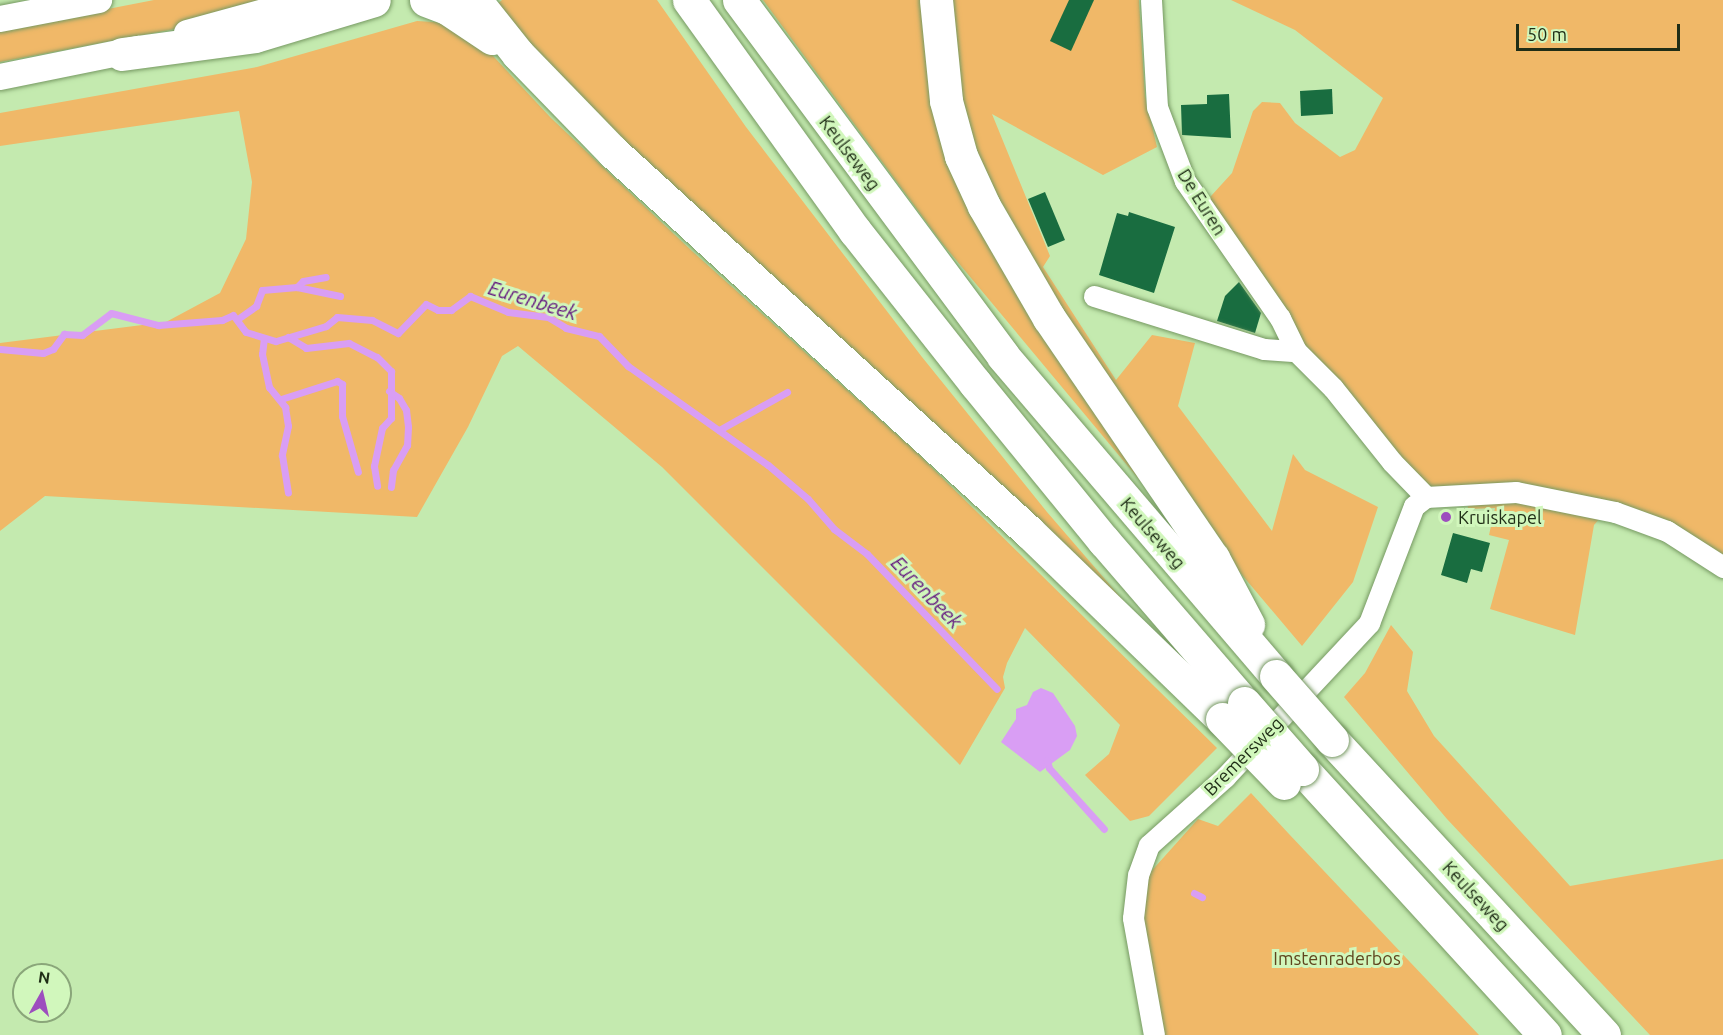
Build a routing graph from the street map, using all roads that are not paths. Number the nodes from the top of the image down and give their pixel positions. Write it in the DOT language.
graph roads {
  1 [pos="99,0"];
  2 [pos="309,0"];
  3 [pos="374,0"];
  4 [pos="426,0"];
  5 [pos="474,0"];
  6 [pos="689,0"];
  7 [pos="739,0"];
  8 [pos="936,0"];
  9 [pos="1151,0"];
  10 [pos="0,19"];
  11 [pos="122,54"];
  12 [pos="518,54"];
  13 [pos="0,77"];
  14 [pos="1094,296"];
  15 [pos="1296,351"];
  16 [pos="1426,496"];
  17 [pos="1723,567"];
  18 [pos="1276,676"];
  19 [pos="1233,711"];
  20 [pos="1154,1035"];
  21 [pos="1545,1035"];
  22 [pos="1604,1035"];
  1 -- 10 [label="street"];
  2 -- 11 [label="street"];
  3 -- 11 [label="highway"];
  4 -- 12 [label="highway"];
  5 -- 12 [label="highway"];
  6 -- 19 [label="highway"];
  7 -- 18 [label="highway, Keulseweg"];
  8 -- 18 [label="highway"];
  9 -- 15 [label="street, De Euren"];
  11 -- 13 [label="street"];
  12 -- 19 [label="highway"];
  14 -- 15 [label="street"];
  15 -- 16 [label="street, De Euren"];
  16 -- 17 [label="street"];
  16 -- 20 [label="street, Bremersweg"];
  18 -- 22 [label="highway, Keulseweg, bridge"];
  19 -- 21 [label="highway, bridge"];
}
